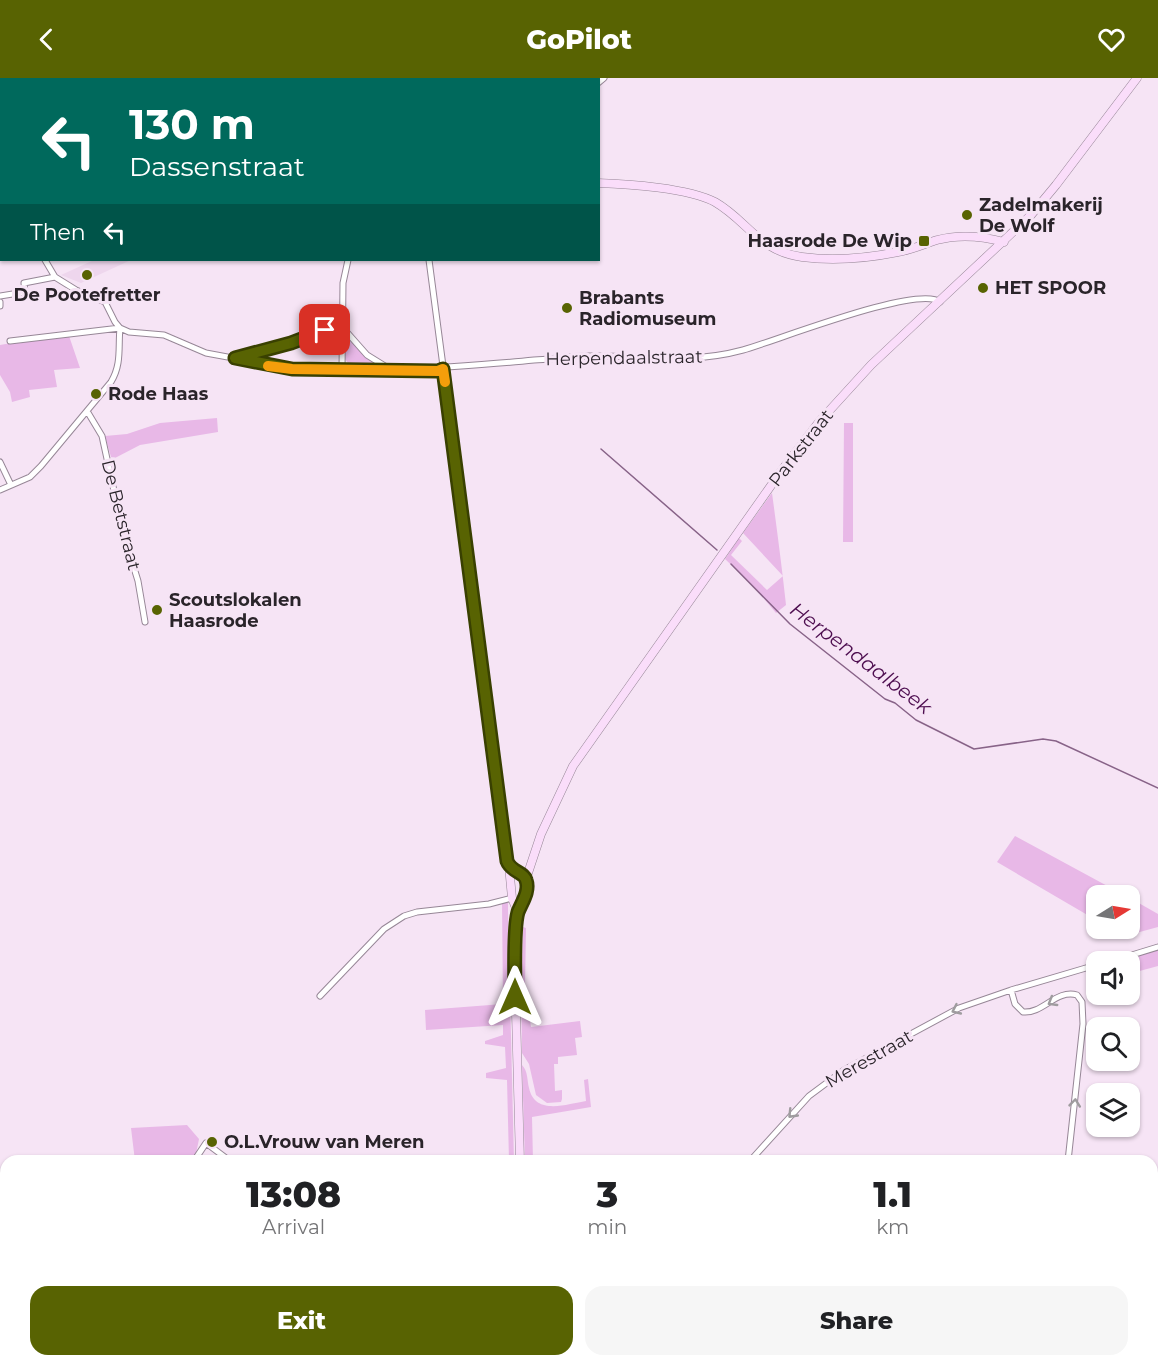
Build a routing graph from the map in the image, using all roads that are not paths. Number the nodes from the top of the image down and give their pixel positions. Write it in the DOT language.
graph roads {
  1 [pos="1137,78"];
  2 [pos="600,183"];
  3 [pos="1004,242"];
  4 [pos="46,261"];
  5 [pos="348,261"];
  6 [pos="429,261"];
  7 [pos="55,277"];
  8 [pos="0,296"];
  9 [pos="940,302"];
  10 [pos="343,325"];
  11 [pos="120,328"];
  12 [pos="10,341"];
  13 [pos="235,358"];
  14 [pos="342,369"];
  15 [pos="443,369"];
  16 [pos="390,370"];
  17 [pos="87,411"];
  18 [pos="0,462"];
  19 [pos="11,485"];
  20 [pos="0,490"];
  21 [pos="145,622"];
  22 [pos="509,866"];
  23 [pos="522,876"];
  24 [pos="511,879"];
  25 [pos="512,900"];
  26 [pos="523,903"];
  27 [pos="518,913"];
  28 [pos="1158,947"];
  29 [pos="1140,953"];
  30 [pos="1086,968"];
  31 [pos="1011,990"];
  32 [pos="320,996"];
  33 [pos="198,1155"];
  34 [pos="222,1155"];
  35 [pos="520,1155"];
  36 [pos="755,1155"];
  37 [pos="1069,1155"];
  1 -- 3 [label="street, Parkstraat"];
  2 -- 3 [label="street"];
  3 -- 9 [label="street, Parkstraat"];
  4 -- 7 [label="street"];
  5 -- 10 [label="street"];
  6 -- 15 [label="street"];
  7 -- 8 [label="street"];
  7 -- 11 [label="street"];
  9 -- 15 [label="street, Herpendaalstraat"];
  9 -- 23 [label="street, Parkstraat"];
  10 -- 13 [label="street"];
  10 -- 14 [label="street"];
  10 -- 16 [label="street"];
  11 -- 12 [label="street, Herpendaalstraat"];
  11 -- 13 [label="street, Herpendaalstraat"];
  11 -- 17 [label="street"];
  13 -- 14 [label="street, Herpendaalstraat"];
  14 -- 16 [label="street, Herpendaalstraat"];
  15 -- 16 [label="street, Herpendaalstraat"];
  15 -- 22 [label="street"];
  17 -- 19 [label="street"];
  17 -- 21 [label="street, De Betstraat"];
  18 -- 19 [label="street"];
  19 -- 20 [label="street"];
  22 -- 23 [label="street"];
  22 -- 24 [label="street"];
  23 -- 24 [label="street"];
  23 -- 26 [label="street, Parkstraat"];
  24 -- 25 [label="street"];
  25 -- 26 [label="street"];
  25 -- 27 [label="street"];
  25 -- 32 [label="street"];
  26 -- 27 [label="street, Parkstraat"];
  27 -- 35 [label="street"];
  28 -- 29 [label="street"];
  30 -- 31 [label="street, Merestraat"];
  31 -- 36 [label="street, Merestraat, one-way"];
  37 -- 31 [label="street, one-way"];
  33 -- 34 [label="street"];
}
